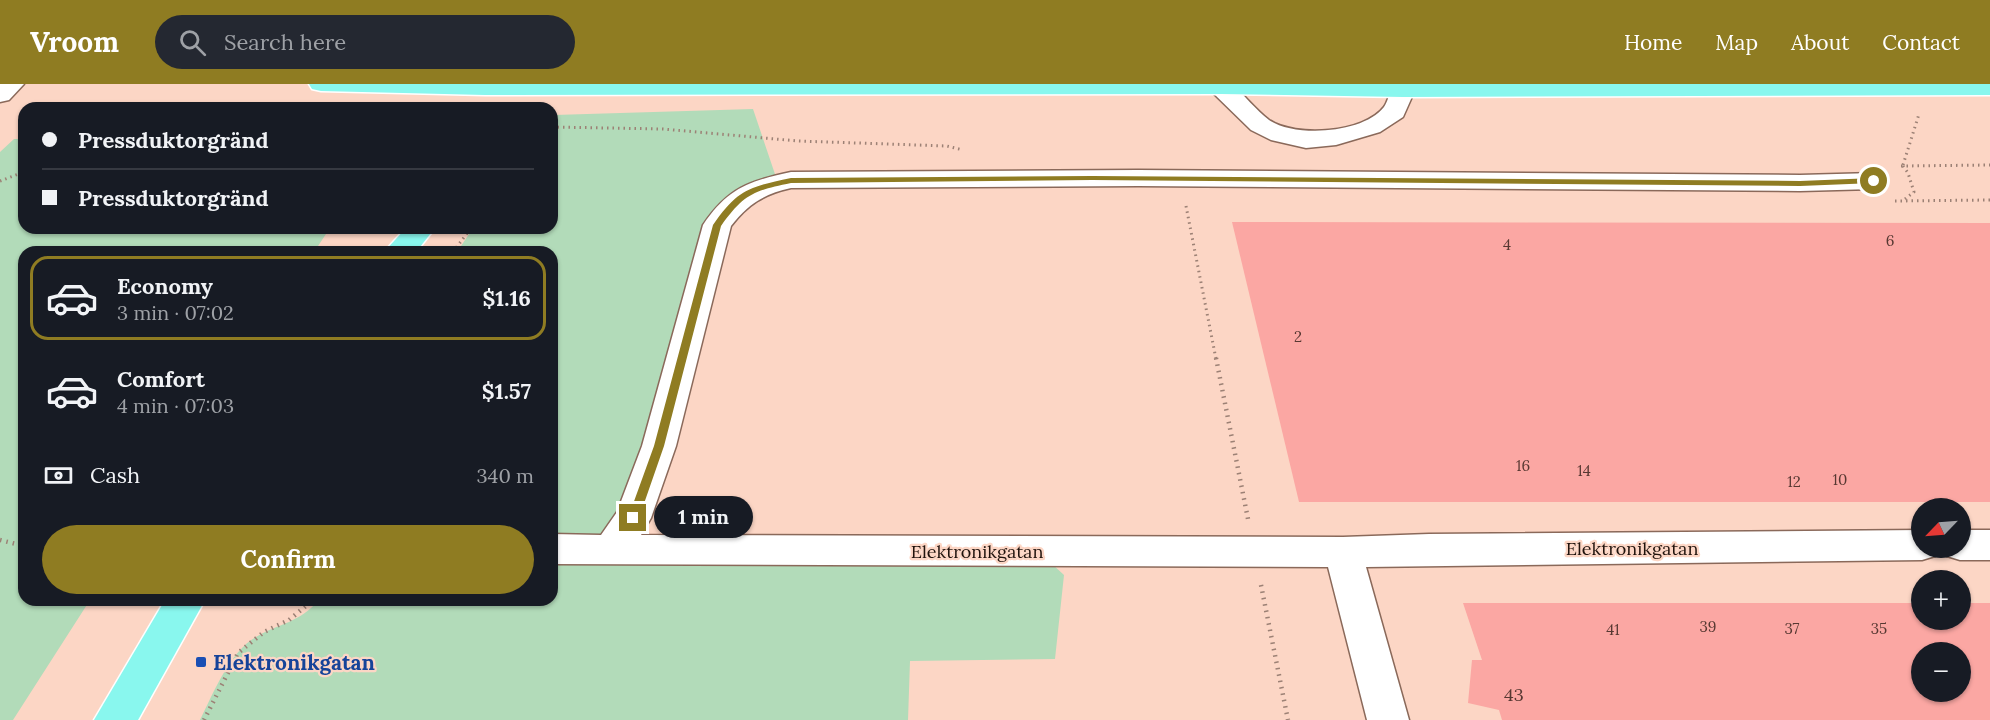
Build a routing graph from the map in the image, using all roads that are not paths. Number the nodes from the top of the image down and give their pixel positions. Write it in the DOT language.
graph roads {
  1 [pos="12,84"];
  2 [pos="321,84"];
  3 [pos="569,86"];
  4 [pos="932,86"];
  5 [pos="1221,87"];
  6 [pos="1401,87"];
  7 [pos="1990,88"];
  8 [pos="458,93"];
  9 [pos="0,95"];
  10 [pos="479,98"];
  11 [pos="539,102"];
  12 [pos="1874,181"];
  13 [pos="417,234"];
  14 [pos="403,246"];
  15 [pos="1911,545"];
  16 [pos="1971,545"];
  17 [pos="1990,545"];
  18 [pos="558,549"];
  19 [pos="611,550"];
  20 [pos="1343,552"];
  21 [pos="182,606"];
  22 [pos="115,720"];
  23 [pos="1388,720"];
  1 -- 9 [label="street"];
  2 -- 8 [label="main road"];
  3 -- 4 [label="main road"];
  3 -- 10 [label="main road"];
  3 -- 11 [label="main road"];
  4 -- 5 [label="main road"];
  5 -- 6 [label="main road"];
  5 -- 6 [label="street"];
  6 -- 7 [label="main road"];
  8 -- 10 [label="main road"];
  12 -- 19 [label="street"];
  13 -- 14 [label="main road"];
  15 -- 20 [label="street, Elektronikgatan"];
  16 -- 17 [label="street"];
  18 -- 19 [label="street, Elektronikgatan"];
  19 -- 20 [label="street, Elektronikgatan"];
  20 -- 23 [label="street"];
  21 -- 22 [label="main road"];
}
